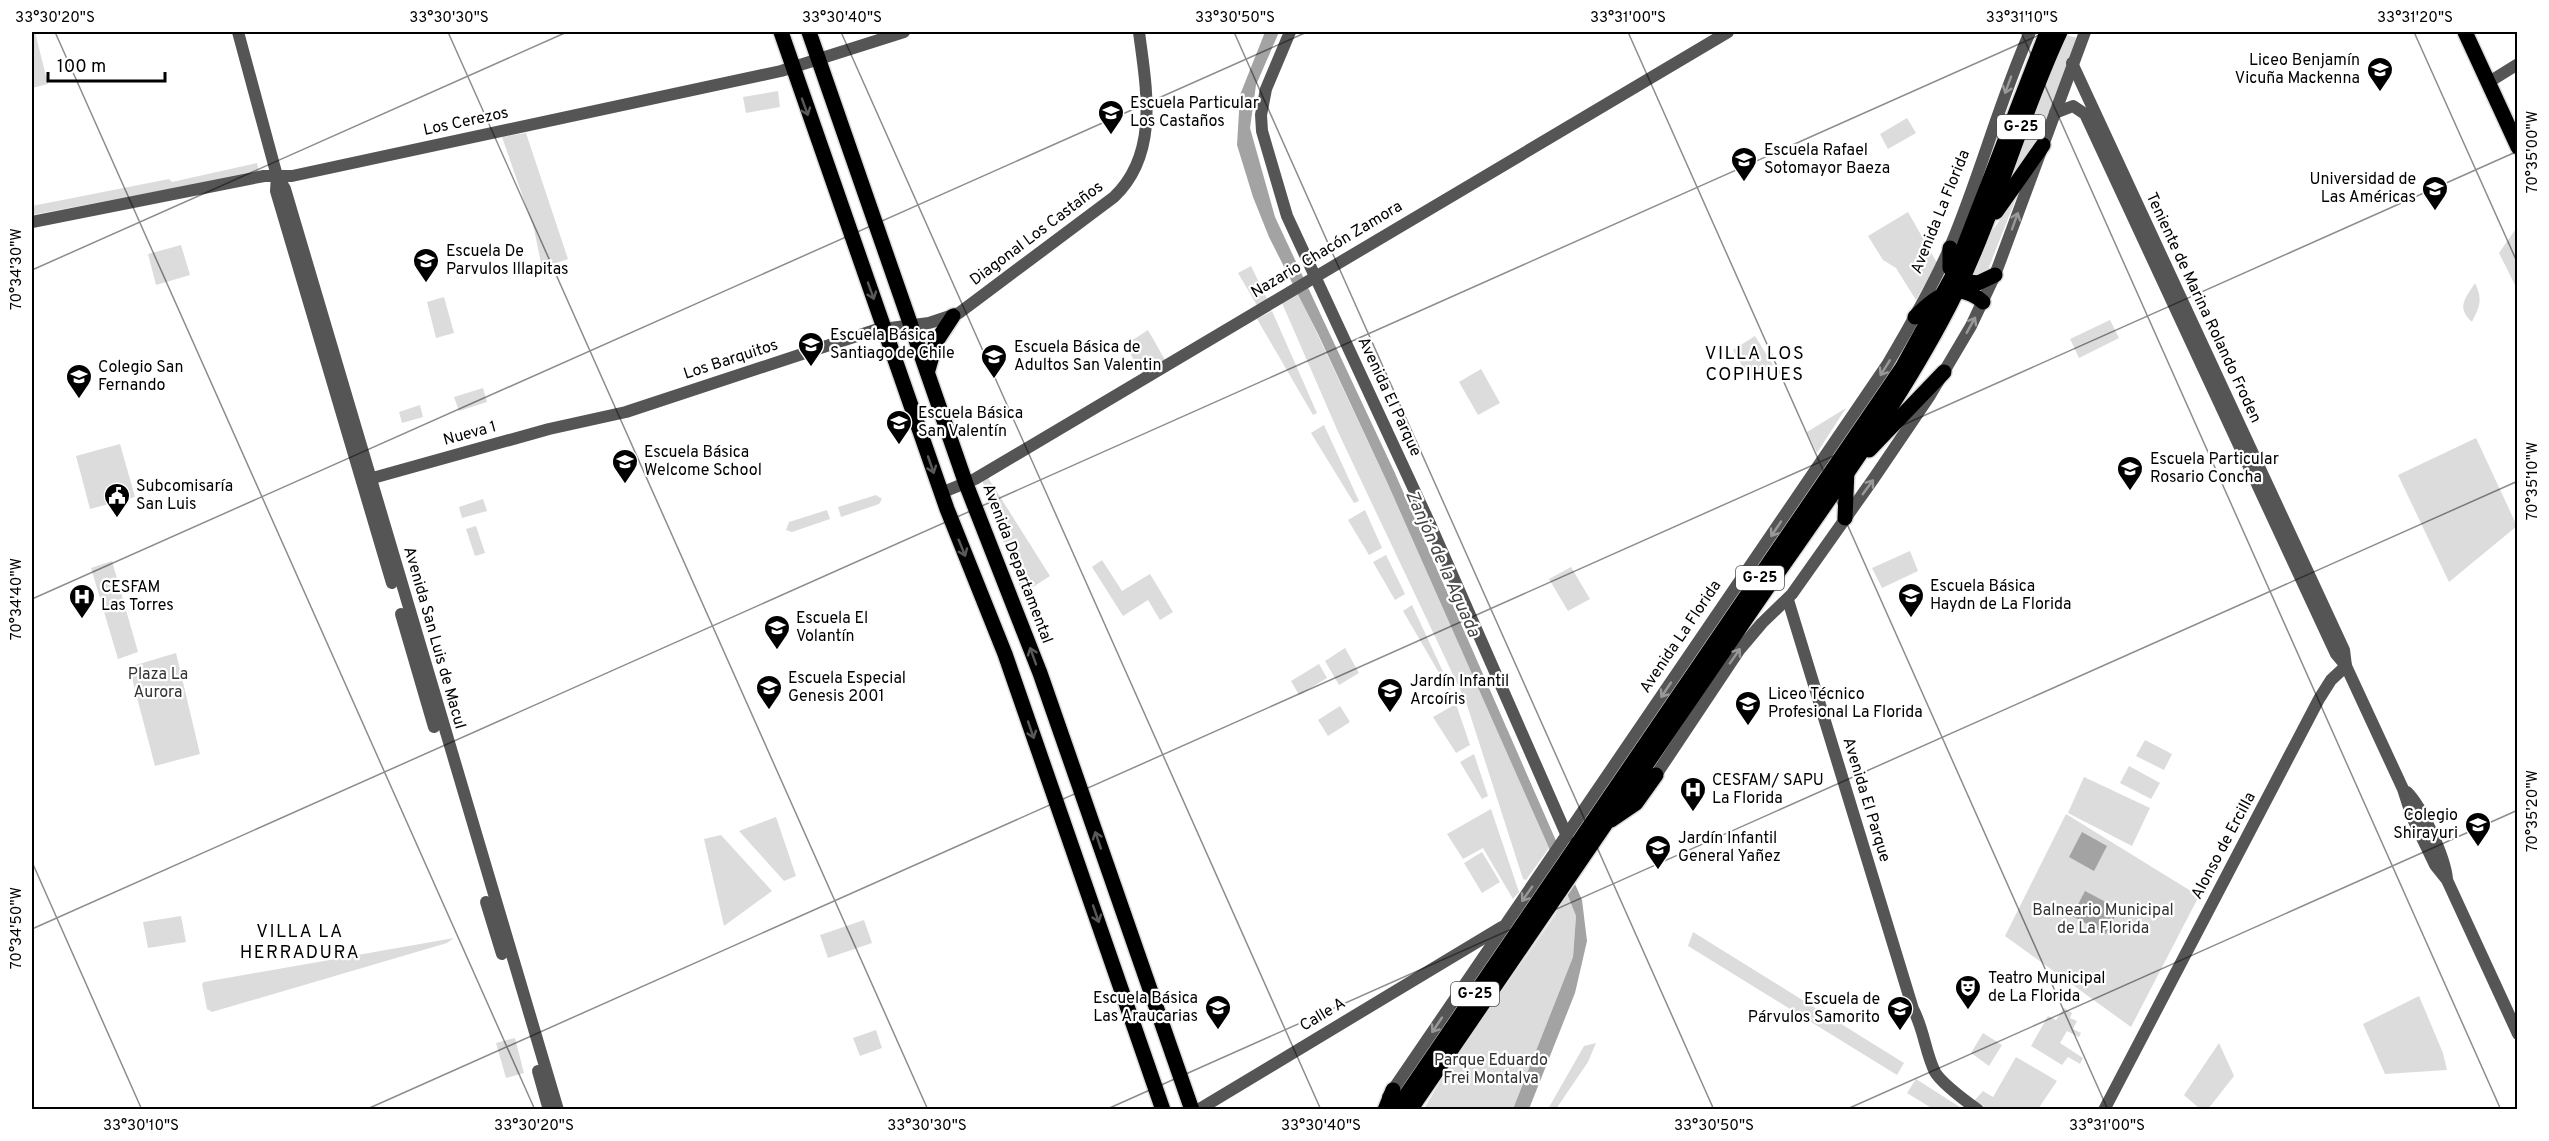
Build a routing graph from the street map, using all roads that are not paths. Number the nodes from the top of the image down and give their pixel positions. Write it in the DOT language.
graph roads {
  1 [pos="238,32"];
  2 [pos="781,32"];
  3 [pos="808,32"];
  4 [pos="904,32"];
  5 [pos="1139,32"];
  6 [pos="1290,32"];
  7 [pos="1728,32"];
  8 [pos="2030,32"];
  9 [pos="2047,32"];
  10 [pos="2060,32"];
  11 [pos="2085,32"];
  12 [pos="2465,32"];
  13 [pos="818,60"];
  14 [pos="2072,63"];
  15 [pos="2517,64"];
  16 [pos="791,68"];
  17 [pos="2488,82"];
  18 [pos="2055,113"];
  19 [pos="2043,146"];
  20 [pos="2517,147"];
  21 [pos="277,176"];
  22 [pos="32,222"];
  23 [pos="1987,224"];
  24 [pos="1950,248"];
  25 [pos="1995,275"];
  26 [pos="1312,278"];
  27 [pos="1954,285"];
  28 [pos="1983,302"];
  29 [pos="953,316"];
  30 [pos="1916,317"];
  31 [pos="911,326"];
  32 [pos="884,329"];
  33 [pos="1944,372"];
  34 [pos="928,373"];
  35 [pos="588,421"];
  36 [pos="1847,470"];
  37 [pos="366,479"];
  38 [pos="966,484"];
  39 [pos="941,493"];
  40 [pos="1845,518"];
  41 [pos="1788,600"];
  42 [pos="2346,666"];
  43 [pos="1656,775"];
  44 [pos="1604,826"];
  45 [pos="1565,839"];
  46 [pos="1571,865"];
  47 [pos="1557,885"];
  48 [pos="1505,925"];
  49 [pos="1465,949"];
  50 [pos="1479,963"];
  51 [pos="1116,973"];
  52 [pos="1145,974"];
  53 [pos="2517,1034"];
  54 [pos="1393,1090"];
  55 [pos="1973,1106"];
  56 [pos="549,1110"];
  57 [pos="558,1110"];
  58 [pos="1163,1110"];
  59 [pos="1192,1110"];
  60 [pos="1197,1110"];
  61 [pos="1379,1110"];
  62 [pos="1385,1110"];
  63 [pos="1396,1110"];
  64 [pos="1410,1110"];
  65 [pos="2104,1110"];
  1 -- 21 [label="street, Avenida San Luis de Macul"];
  2 -- 16 [label="main road"];
  3 -- 13 [label="main road, Avenida Departamental"];
  4 -- 13 [label="street, Los Cerezos"];
  5 -- 29 [label="street, Diagonal Los Castaños"];
  6 -- 26 [label="street, Avenida El Parque"];
  7 -- 26 [label="street, Nazario Chacón Zamora"];
  8 -- 24 [label="street, Avenida La Florida, one-way"];
  9 -- 27 [label="main road, Avenida La Florida / G-25"];
  10 -- 23 [label="main road, Avenida La Florida / G-25"];
  11 -- 14 [label="street"];
  12 -- 17 [label="main road"];
  13 -- 16 [label="street, Los Cerezos"];
  13 -- 31 [label="main road, Avenida Departamental"];
  14 -- 18 [label="street"];
  14 -- 42 [label="street, Teniente de Marina Rolando Froden"];
  15 -- 17 [label="street"];
  16 -- 21 [label="street, Los Cerezos"];
  16 -- 32 [label="main road, one-way"];
  17 -- 20 [label="main road"];
  18 -- 19 [label="street"];
  18 -- 42 [label="street, Teniente de Marina Rolando Froden"];
  19 -- 23 [label="main road"];
  25 -- 19 [label="street, one-way"];
  21 -- 22 [label="street, Los Cerezos"];
  21 -- 37 [label="street, Avenida San Luis de Macul"];
  23 -- 27 [label="main road, Avenida La Florida / G-25"];
  24 -- 27 [label="main road"];
  24 -- 30 [label="street, Avenida La Florida"];
  25 -- 27 [label="main road"];
  25 -- 28 [label="street"];
  26 -- 38 [label="street, Nazario Chacón Zamora"];
  26 -- 45 [label="street, Avenida El Parque"];
  27 -- 28 [label="main road"];
  27 -- 30 [label="main road"];
  27 -- 36 [label="main road, Avenida La Florida / G-25"];
  27 -- 46 [label="main road, Avenida La Florida / G-25"];
  33 -- 28 [label="street, one-way"];
  29 -- 31 [label="street, Diagonal Los Castaños"];
  29 -- 34 [label="main road"];
  30 -- 45 [label="street, Avenida La Florida, one-way"];
  31 -- 32 [label="street, Diagonal Los Castaños"];
  31 -- 34 [label="main road, Avenida Departamental"];
  32 -- 35 [label="street, Los Barquitos"];
  32 -- 39 [label="main road, one-way"];
  33 -- 36 [label="main road"];
  40 -- 33 [label="street, one-way"];
  34 -- 38 [label="main road, Avenida Departamental"];
  35 -- 37 [label="street, Nueva 1"];
  36 -- 40 [label="main road"];
  36 -- 44 [label="main road, Avenida La Florida / G-25"];
  37 -- 56 [label="street, Avenida San Luis de Macul"];
  37 -- 57 [label="street, Avenida San Luis de Macul"];
  38 -- 39 [label="street, Nazario Chacón Zamora"];
  52 -- 38 [label="main road, Avenida Departamental, one-way"];
  39 -- 51 [label="main road, one-way"];
  40 -- 41 [label="street"];
  43 -- 41 [label="street, one-way"];
  41 -- 55 [label="street, Avenida El Parque"];
  42 -- 53 [label="street, Teniente de Marina Rolando Froden"];
  42 -- 65 [label="street, Alonso de Ercilla"];
  43 -- 44 [label="main road"];
  44 -- 46 [label="main road, Avenida La Florida / G-25"];
  45 -- 48 [label="street, Avenida La Florida, one-way"];
  46 -- 47 [label="main road, Avenida La Florida / G-25"];
  47 -- 63 [label="main road, Avenida La Florida / G-25"];
  47 -- 64 [label="main road, Avenida La Florida / G-25"];
  48 -- 49 [label="street, Calle A"];
  48 -- 50 [label="street, Avenida La Florida"];
  49 -- 50 [label="street"];
  49 -- 60 [label="street, Calle A"];
  50 -- 54 [label="street, Avenida La Florida, one-way"];
  51 -- 52 [label="main road"];
  51 -- 58 [label="main road"];
  52 -- 59 [label="main road, Avenida Departamental"];
  54 -- 61 [label="street, Avenida La Florida"];
  54 -- 62 [label="main road"];
}
